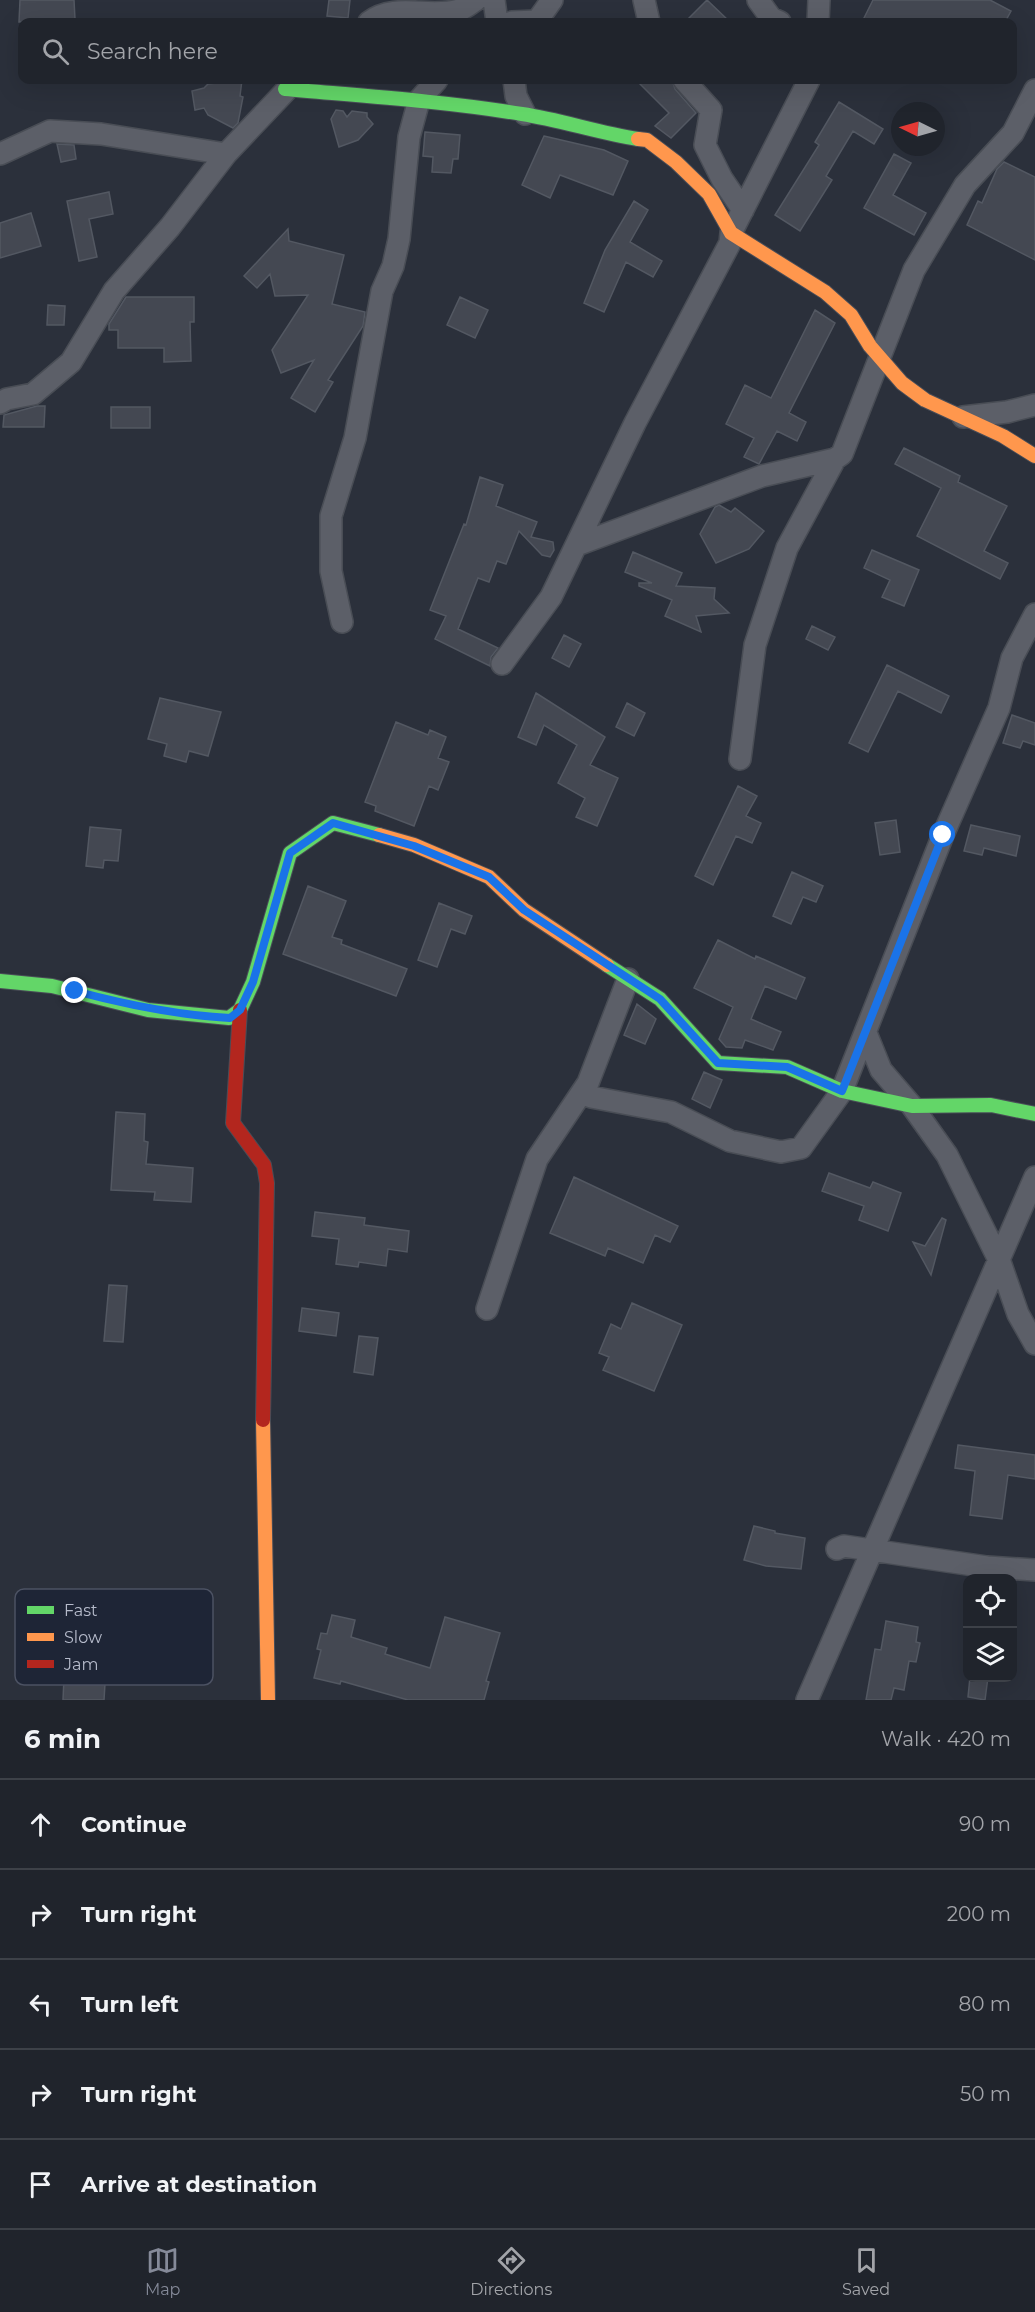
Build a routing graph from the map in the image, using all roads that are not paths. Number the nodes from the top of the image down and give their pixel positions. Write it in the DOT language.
graph roads {
  1 [pos="476,0"];
  2 [pos="494,0"];
  3 [pos="552,0"];
  4 [pos="644,0"];
  5 [pos="758,0"];
  6 [pos="819,0"];
  7 [pos="375,18"];
  8 [pos="496,18"];
  9 [pos="539,18"];
  10 [pos="648,18"];
  11 [pos="771,18"];
  12 [pos="818,18"];
  13 [pos="291,84"];
  14 [pos="433,84"];
  15 [pos="514,84"];
  16 [pos="688,84"];
  17 [pos="807,84"];
  18 [pos="1035,90"];
  19 [pos="419,100"];
  20 [pos="525,114"];
  21 [pos="0,154"];
  22 [pos="226,154"];
  23 [pos="743,210"];
  24 [pos="731,233"];
  25 [pos="879,357"];
  26 [pos="0,403"];
  27 [pos="1035,405"];
  28 [pos="963,417"];
  29 [pos="1035,456"];
  30 [pos="835,459"];
  31 [pos="577,545"];
  32 [pos="1035,614"];
  33 [pos="342,622"];
  34 [pos="502,664"];
  35 [pos="740,759"];
  36 [pos="628,979"];
  37 [pos="0,981"];
  38 [pos="240,1010"];
  39 [pos="866,1033"];
  40 [pos="842,1091"];
  41 [pos="591,1097"];
  42 [pos="912,1106"];
  43 [pos="1035,1114"];
  44 [pos="1035,1177"];
  45 [pos="1000,1262"];
  46 [pos="487,1310"];
  47 [pos="1035,1344"];
  48 [pos="837,1549"];
  49 [pos="870,1550"];
  50 [pos="1035,1570"];
  51 [pos="268,1700"];
  52 [pos="807,1700"];
  1 -- 7 [label="street"];
  2 -- 8 [label="street"];
  3 -- 9 [label="street"];
  4 -- 10 [label="street"];
  5 -- 11 [label="street"];
  6 -- 12 [label="street"];
  13 -- 19 [label="street"];
  13 -- 22 [label="street"];
  14 -- 19 [label="street"];
  15 -- 20 [label="street"];
  16 -- 23 [label="street"];
  17 -- 23 [label="street"];
  18 -- 25 [label="street"];
  19 -- 20 [label="street"];
  19 -- 33 [label="street"];
  20 -- 24 [label="street"];
  21 -- 22 [label="street"];
  22 -- 26 [label="street"];
  23 -- 24 [label="street"];
  24 -- 25 [label="street"];
  24 -- 31 [label="street"];
  25 -- 28 [label="street"];
  25 -- 30 [label="street"];
  27 -- 28 [label="street"];
  28 -- 29 [label="street"];
  30 -- 31 [label="street"];
  30 -- 35 [label="street"];
  31 -- 34 [label="street"];
  32 -- 39 [label="street"];
  36 -- 38 [label="street"];
  36 -- 40 [label="street"];
  36 -- 46 [label="street"];
  37 -- 38 [label="street"];
  38 -- 51 [label="street"];
  39 -- 40 [label="street"];
  39 -- 42 [label="street"];
  40 -- 41 [label="street"];
  40 -- 42 [label="street"];
  42 -- 43 [label="street"];
  42 -- 45 [label="street"];
  44 -- 45 [label="street"];
  45 -- 47 [label="street"];
  45 -- 49 [label="street"];
  48 -- 49 [label="street"];
  49 -- 50 [label="street"];
  49 -- 52 [label="street"];
}
